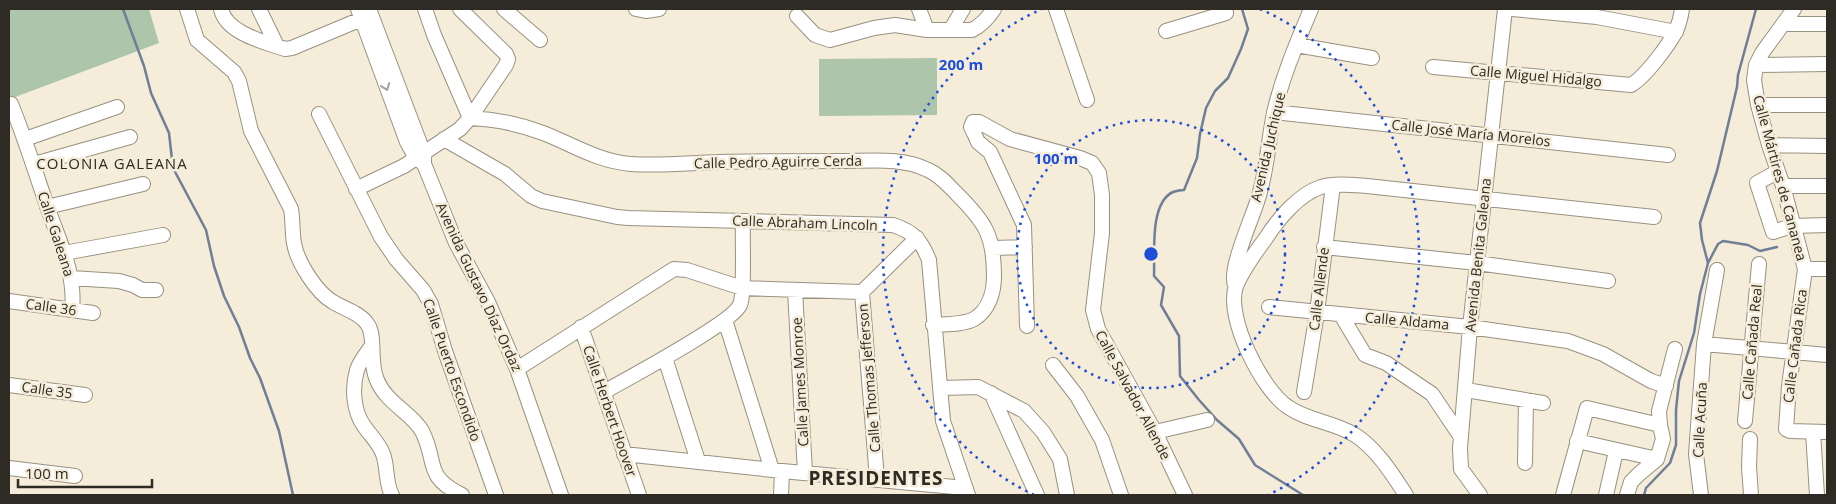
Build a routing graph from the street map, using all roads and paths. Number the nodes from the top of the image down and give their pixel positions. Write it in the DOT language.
graph roads {
  1 [pos="187,9"];
  2 [pos="221,9"];
  3 [pos="259,9"];
  4 [pos="425,9"];
  5 [pos="460,9"];
  6 [pos="504,9"];
  7 [pos="636,9"];
  8 [pos="659,9"];
  9 [pos="919,9"];
  10 [pos="963,9"];
  11 [pos="994,9"];
  12 [pos="1056,9"];
  13 [pos="1311,9"];
  14 [pos="1505,9"];
  15 [pos="1512,9"];
  16 [pos="1682,9"];
  17 [pos="1794,9"];
  18 [pos="1226,11"];
  19 [pos="365,13"];
  20 [pos="797,16"];
  21 [pos="1784,24"];
  22 [pos="1827,24"];
  23 [pos="951,29"];
  24 [pos="927,30"];
  25 [pos="1166,32"];
  26 [pos="1676,32"];
  27 [pos="540,40"];
  28 [pos="1296,45"];
  29 [pos="277,46"];
  30 [pos="1372,58"];
  31 [pos="1827,64"];
  32 [pos="1756,65"];
  33 [pos="1433,67"];
  34 [pos="1498,73"];
  35 [pos="1087,100"];
  36 [pos="11,104"];
  37 [pos="1758,105"];
  38 [pos="1827,105"];
  39 [pos="117,107"];
  40 [pos="1274,112"];
  41 [pos="319,114"];
  42 [pos="470,118"];
  43 [pos="1491,135"];
  44 [pos="130,137"];
  45 [pos="25,139"];
  46 [pos="444,140"];
  47 [pos="1769,145"];
  48 [pos="1827,146"];
  49 [pos="1668,155"];
  50 [pos="421,159"];
  51 [pos="34,164"];
  52 [pos="1777,172"];
  53 [pos="143,184"];
  54 [pos="1333,185"];
  55 [pos="1783,186"];
  56 [pos="1827,186"];
  57 [pos="356,189"];
  58 [pos="1485,198"];
  59 [pos="47,207"];
  60 [pos="1654,217"];
  61 [pos="742,220"];
  62 [pos="1792,226"];
  63 [pos="1827,226"];
  64 [pos="163,235"];
  65 [pos="917,238"];
  66 [pos="1025,247"];
  67 [pos="1324,247"];
  68 [pos="993,248"];
  69 [pos="64,253"];
  70 [pos="1477,264"];
  71 [pos="1759,264"];
  72 [pos="1804,269"];
  73 [pos="1827,269"];
  74 [pos="1717,270"];
  75 [pos="71,278"];
  76 [pos="1608,281"];
  77 [pos="1236,287"];
  78 [pos="742,288"];
  79 [pos="156,290"];
  80 [pos="795,290"];
  81 [pos="862,292"];
  82 [pos="9,301"];
  83 [pos="1269,308"];
  84 [pos="72,309"];
  85 [pos="93,313"];
  86 [pos="1317,313"];
  87 [pos="1341,315"];
  88 [pos="725,320"];
  89 [pos="933,325"];
  90 [pos="1028,326"];
  91 [pos="581,327"];
  92 [pos="1470,327"];
  93 [pos="1704,344"];
  94 [pos="371,347"];
  95 [pos="1674,348"];
  96 [pos="1750,348"];
  97 [pos="1793,352"];
  98 [pos="1827,355"];
  99 [pos="665,358"];
  100 [pos="1053,365"];
  101 [pos="517,369"];
  102 [pos="9,385"];
  103 [pos="1666,386"];
  104 [pos="940,388"];
  105 [pos="1466,390"];
  106 [pos="604,392"];
  107 [pos="1304,392"];
  108 [pos="991,393"];
  109 [pos="86,395"];
  110 [pos="1526,400"];
  111 [pos="1542,402"];
  112 [pos="1207,420"];
  113 [pos="1745,421"];
  114 [pos="1660,425"];
  115 [pos="1154,432"];
  116 [pos="1813,432"];
  117 [pos="1827,432"];
  118 [pos="1462,437"];
  119 [pos="1750,439"];
  120 [pos="1577,442"];
  121 [pos="1616,451"];
  122 [pos="624,454"];
  123 [pos="1657,459"];
  124 [pos="698,461"];
  125 [pos="1525,463"];
  126 [pos="9,468"];
  127 [pos="777,471"];
  128 [pos="805,473"];
  129 [pos="75,476"];
  130 [pos="877,480"];
  131 [pos="967,492"];
  132 [pos="1187,493"];
  133 [pos="386,494"];
  134 [pos="462,495"];
  135 [pos="496,495"];
  136 [pos="561,495"];
  137 [pos="639,495"];
  138 [pos="782,495"];
  139 [pos="1037,495"];
  140 [pos="1067,495"];
  141 [pos="1121,495"];
  142 [pos="1406,495"];
  143 [pos="1480,495"];
  144 [pos="1563,495"];
  145 [pos="1606,495"];
  146 [pos="1627,495"];
  147 [pos="1701,495"];
  148 [pos="1751,495"];
  149 [pos="1817,495"];
  1 -- 94 [label="street"];
  2 -- 29 [label="street"];
  3 -- 29 [label="street"];
  4 -- 42 [label="street"];
  5 -- 42 [label="street"];
  6 -- 27 [label="street"];
  7 -- 8 [label="street"];
  9 -- 24 [label="street"];
  10 -- 23 [label="street"];
  11 -- 23 [label="street"];
  12 -- 35 [label="street"];
  13 -- 28 [label="street, Avenida Juchique"];
  14 -- 34 [label="street, Avenida Benita Galeana"];
  15 -- 26 [label="street"];
  16 -- 26 [label="street"];
  17 -- 21 [label="street"];
  18 -- 25 [label="street"];
  19 -- 29 [label="street"];
  19 -- 50 [label="street, Avenida Gustavo Díaz Ordaz"];
  20 -- 24 [label="street"];
  21 -- 22 [label="street"];
  21 -- 32 [label="street"];
  23 -- 24 [label="street"];
  26 -- 34 [label="street, Calle Miguel Hidalgo"];
  28 -- 30 [label="street"];
  28 -- 40 [label="street, Avenida Juchique"];
  31 -- 32 [label="street"];
  32 -- 37 [label="street, Calle Mártires de Cananea"];
  33 -- 34 [label="street, Calle Miguel Hidalgo"];
  34 -- 43 [label="street, Avenida Benita Galeana"];
  36 -- 45 [label="street, Calle Galeana"];
  37 -- 38 [label="street"];
  37 -- 47 [label="street, Calle Mártires de Cananea"];
  39 -- 45 [label="street"];
  40 -- 43 [label="street, Calle José María Morelos"];
  40 -- 77 [label="street, Avenida Juchique"];
  41 -- 57 [label="street, Calle Puerto Escondido"];
  42 -- 46 [label="street"];
  42 -- 68 [label="street, Calle Pedro Aguirre Cerda"];
  43 -- 49 [label="street, Calle José María Morelos"];
  43 -- 58 [label="street, Avenida Benita Galeana"];
  44 -- 51 [label="street"];
  45 -- 51 [label="street, Calle Galeana"];
  46 -- 50 [label="street"];
  46 -- 61 [label="street, Calle Abraham Lincoln"];
  47 -- 48 [label="street"];
  47 -- 52 [label="street, Calle Mártires de Cananea"];
  50 -- 57 [label="street"];
  50 -- 101 [label="street, Avenida Gustavo Díaz Ordaz"];
  51 -- 59 [label="street, Calle Galeana"];
  52 -- 55 [label="street, Calle Mártires de Cananea"];
  52 -- 62 [label="street"];
  53 -- 59 [label="street"];
  54 -- 58 [label="street"];
  54 -- 67 [label="street, Calle Allende"];
  54 -- 77 [label="street"];
  55 -- 56 [label="street"];
  55 -- 62 [label="street, Calle Mártires de Cananea"];
  57 -- 135 [label="street, Calle Puerto Escondido"];
  58 -- 60 [label="street"];
  58 -- 70 [label="street, Avenida Benita Galeana"];
  59 -- 69 [label="street, Calle Galeana"];
  61 -- 65 [label="street, Calle Abraham Lincoln"];
  61 -- 78 [label="street"];
  62 -- 63 [label="street"];
  62 -- 72 [label="street, Calle Mártires de Cananea"];
  64 -- 69 [label="street"];
  65 -- 81 [label="street"];
  65 -- 89 [label="street"];
  66 -- 68 [label="street"];
  66 -- 90 [label="street"];
  66 -- 115 [label="street, Calle Salvador Allende"];
  67 -- 70 [label="street"];
  67 -- 86 [label="street, Calle Allende"];
  68 -- 89 [label="street, Calle Pedro Aguirre Cerda"];
  69 -- 75 [label="street, Calle Galeana"];
  70 -- 76 [label="street"];
  70 -- 92 [label="street, Avenida Benita Galeana"];
  71 -- 96 [label="street, Calle Cañada Real"];
  72 -- 73 [label="street"];
  72 -- 97 [label="street, Calle Cañada Rica"];
  74 -- 93 [label="street, Calle Acuña"];
  75 -- 79 [label="street"];
  75 -- 84 [label="street, Calle Galeana"];
  77 -- 142 [label="street, Avenida Juchique"];
  78 -- 80 [label="street, Calle Thomas Jefferson"];
  78 -- 88 [label="street"];
  78 -- 91 [label="street, Calle Thomas Jefferson"];
  80 -- 81 [label="street, Calle Thomas Jefferson"];
  80 -- 128 [label="street, Calle James Monroe"];
  81 -- 130 [label="street, Calle Thomas Jefferson"];
  82 -- 84 [label="street, Calle 36"];
  83 -- 86 [label="street, Calle Aldama"];
  84 -- 85 [label="street, Calle 36"];
  86 -- 87 [label="street, Calle Aldama"];
  86 -- 107 [label="street, Calle Allende"];
  87 -- 92 [label="street, Calle Aldama"];
  87 -- 118 [label="street"];
  88 -- 99 [label="street"];
  88 -- 127 [label="street"];
  89 -- 104 [label="street"];
  91 -- 101 [label="street, Calle Thomas Jefferson"];
  91 -- 106 [label="street, Calle Herbert Hoover"];
  92 -- 103 [label="street, Calle Aldama"];
  92 -- 105 [label="street, Avenida Benita Galeana"];
  93 -- 96 [label="street"];
  93 -- 147 [label="street, Calle Acuña"];
  94 -- 133 [label="street"];
  94 -- 134 [label="street"];
  95 -- 103 [label="street"];
  96 -- 97 [label="street"];
  96 -- 113 [label="street, Calle Cañada Real"];
  97 -- 98 [label="street"];
  97 -- 116 [label="street, Calle Cañada Rica"];
  99 -- 106 [label="street"];
  99 -- 124 [label="street"];
  100 -- 141 [label="street"];
  101 -- 136 [label="street, Avenida Gustavo Díaz Ordaz"];
  102 -- 109 [label="street, Calle 35"];
  103 -- 114 [label="street"];
  104 -- 108 [label="street"];
  104 -- 131 [label="street"];
  105 -- 110 [label="street"];
  105 -- 118 [label="street, Avenida Benita Galeana"];
  106 -- 122 [label="street, Calle Herbert Hoover"];
  108 -- 139 [label="street"];
  108 -- 140 [label="street"];
  110 -- 111 [label="street"];
  110 -- 125 [label="street"];
  112 -- 115 [label="street"];
  114 -- 120 [label="street"];
  114 -- 123 [label="street"];
  115 -- 132 [label="street, Calle Salvador Allende"];
  116 -- 117 [label="street"];
  116 -- 149 [label="street"];
  118 -- 143 [label="street, Avenida Benita Galeana"];
  119 -- 148 [label="street"];
  120 -- 121 [label="street"];
  120 -- 144 [label="street"];
  121 -- 123 [label="street"];
  121 -- 145 [label="street"];
  122 -- 124 [label="street"];
  122 -- 137 [label="street, Calle Herbert Hoover"];
  123 -- 146 [label="street"];
  124 -- 127 [label="street"];
  126 -- 129 [label="street"];
  127 -- 128 [label="street"];
  127 -- 138 [label="street"];
  128 -- 130 [label="street"];
  130 -- 131 [label="street"];
}
